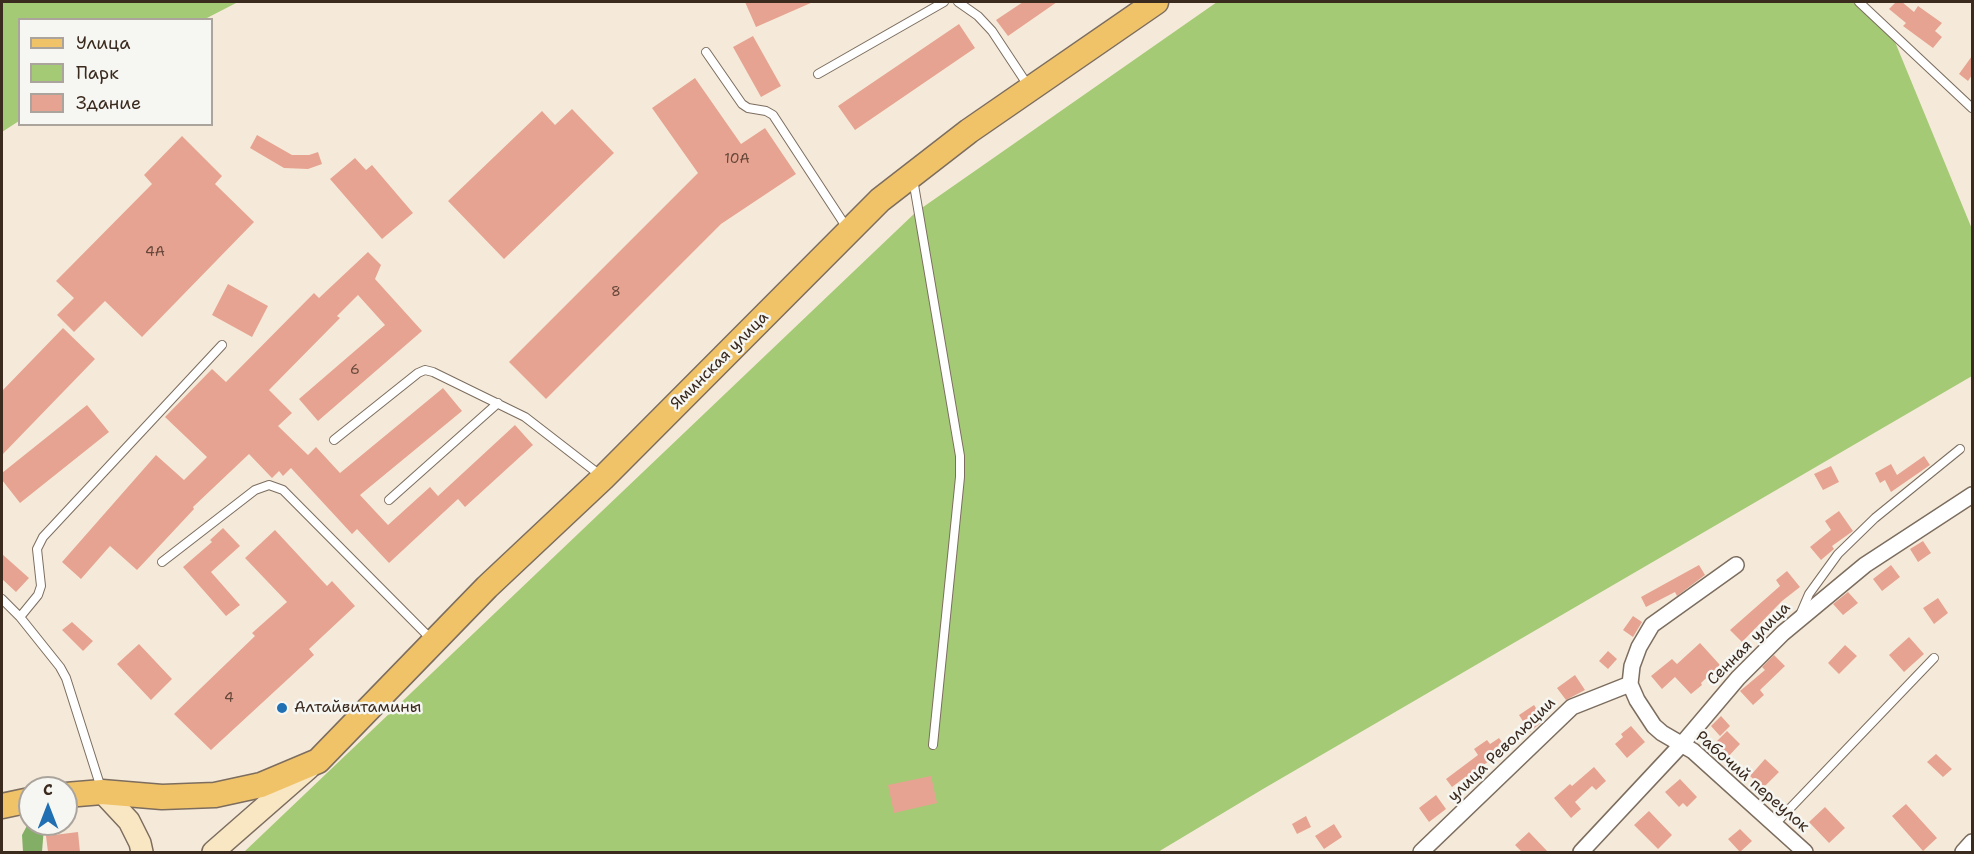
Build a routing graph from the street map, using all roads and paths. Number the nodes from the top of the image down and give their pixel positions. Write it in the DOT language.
graph roads {
  1 [pos="944,2"];
  2 [pos="958,2"];
  3 [pos="1156,2"];
  4 [pos="1859,2"];
  5 [pos="706,52"];
  6 [pos="818,74"];
  7 [pos="1029,88"];
  8 [pos="1972,108"];
  9 [pos="913,176"];
  10 [pos="849,231"];
  11 [pos="222,345"];
  12 [pos="498,403"];
  13 [pos="334,440"];
  14 [pos="1960,449"];
  15 [pos="603,478"];
  16 [pos="1972,495"];
  17 [pos="390,500"];
  18 [pos="162,562"];
  19 [pos="1736,566"];
  20 [pos="2,599"];
  21 [pos="20,617"];
  22 [pos="1798,620"];
  23 [pos="434,642"];
  24 [pos="1934,658"];
  25 [pos="1630,684"];
  26 [pos="1682,744"];
  27 [pos="933,745"];
  28 [pos="318,761"];
  29 [pos="102,792"];
  30 [pos="78,794"];
  31 [pos="18,803"];
  32 [pos="2,806"];
  33 [pos="1775,824"];
  34 [pos="1972,842"];
  35 [pos="142,852"];
  36 [pos="213,852"];
  37 [pos="1421,852"];
  38 [pos="1581,852"];
  39 [pos="1805,852"];
  40 [pos="1963,852"];
  1 -- 6 [label="lane"];
  2 -- 7 [label="lane"];
  3 -- 7 [label="main road, Яминская улица"];
  4 -- 8 [label="lane"];
  5 -- 10 [label="lane"];
  7 -- 9 [label="main road, Яминская улица"];
  9 -- 10 [label="main road, Яминская улица"];
  9 -- 27 [label="lane"];
  10 -- 15 [label="main road, Яминская улица"];
  11 -- 21 [label="lane"];
  12 -- 13 [label="lane"];
  12 -- 15 [label="lane"];
  12 -- 17 [label="lane"];
  14 -- 22 [label="lane"];
  15 -- 23 [label="main road, Яминская улица"];
  16 -- 22 [label="street, Сенная улица"];
  18 -- 23 [label="lane"];
  19 -- 25 [label="street"];
  20 -- 21 [label="lane"];
  21 -- 29 [label="lane"];
  22 -- 26 [label="street, Сенная улица"];
  23 -- 28 [label="main road, Яминская улица"];
  24 -- 33 [label="lane"];
  25 -- 26 [label="street, Рабочий переулок"];
  25 -- 37 [label="street, улица Революции"];
  26 -- 33 [label="street, Рабочий переулок"];
  26 -- 38 [label="street, Сенная улица"];
  28 -- 29 [label="main road"];
  28 -- 36 [label="main road"];
  29 -- 30 [label="main road"];
  29 -- 35 [label="main road"];
  31 -- 32 [label="main road"];
  33 -- 39 [label="street, Рабочий переулок"];
  34 -- 40 [label="street"];
}
